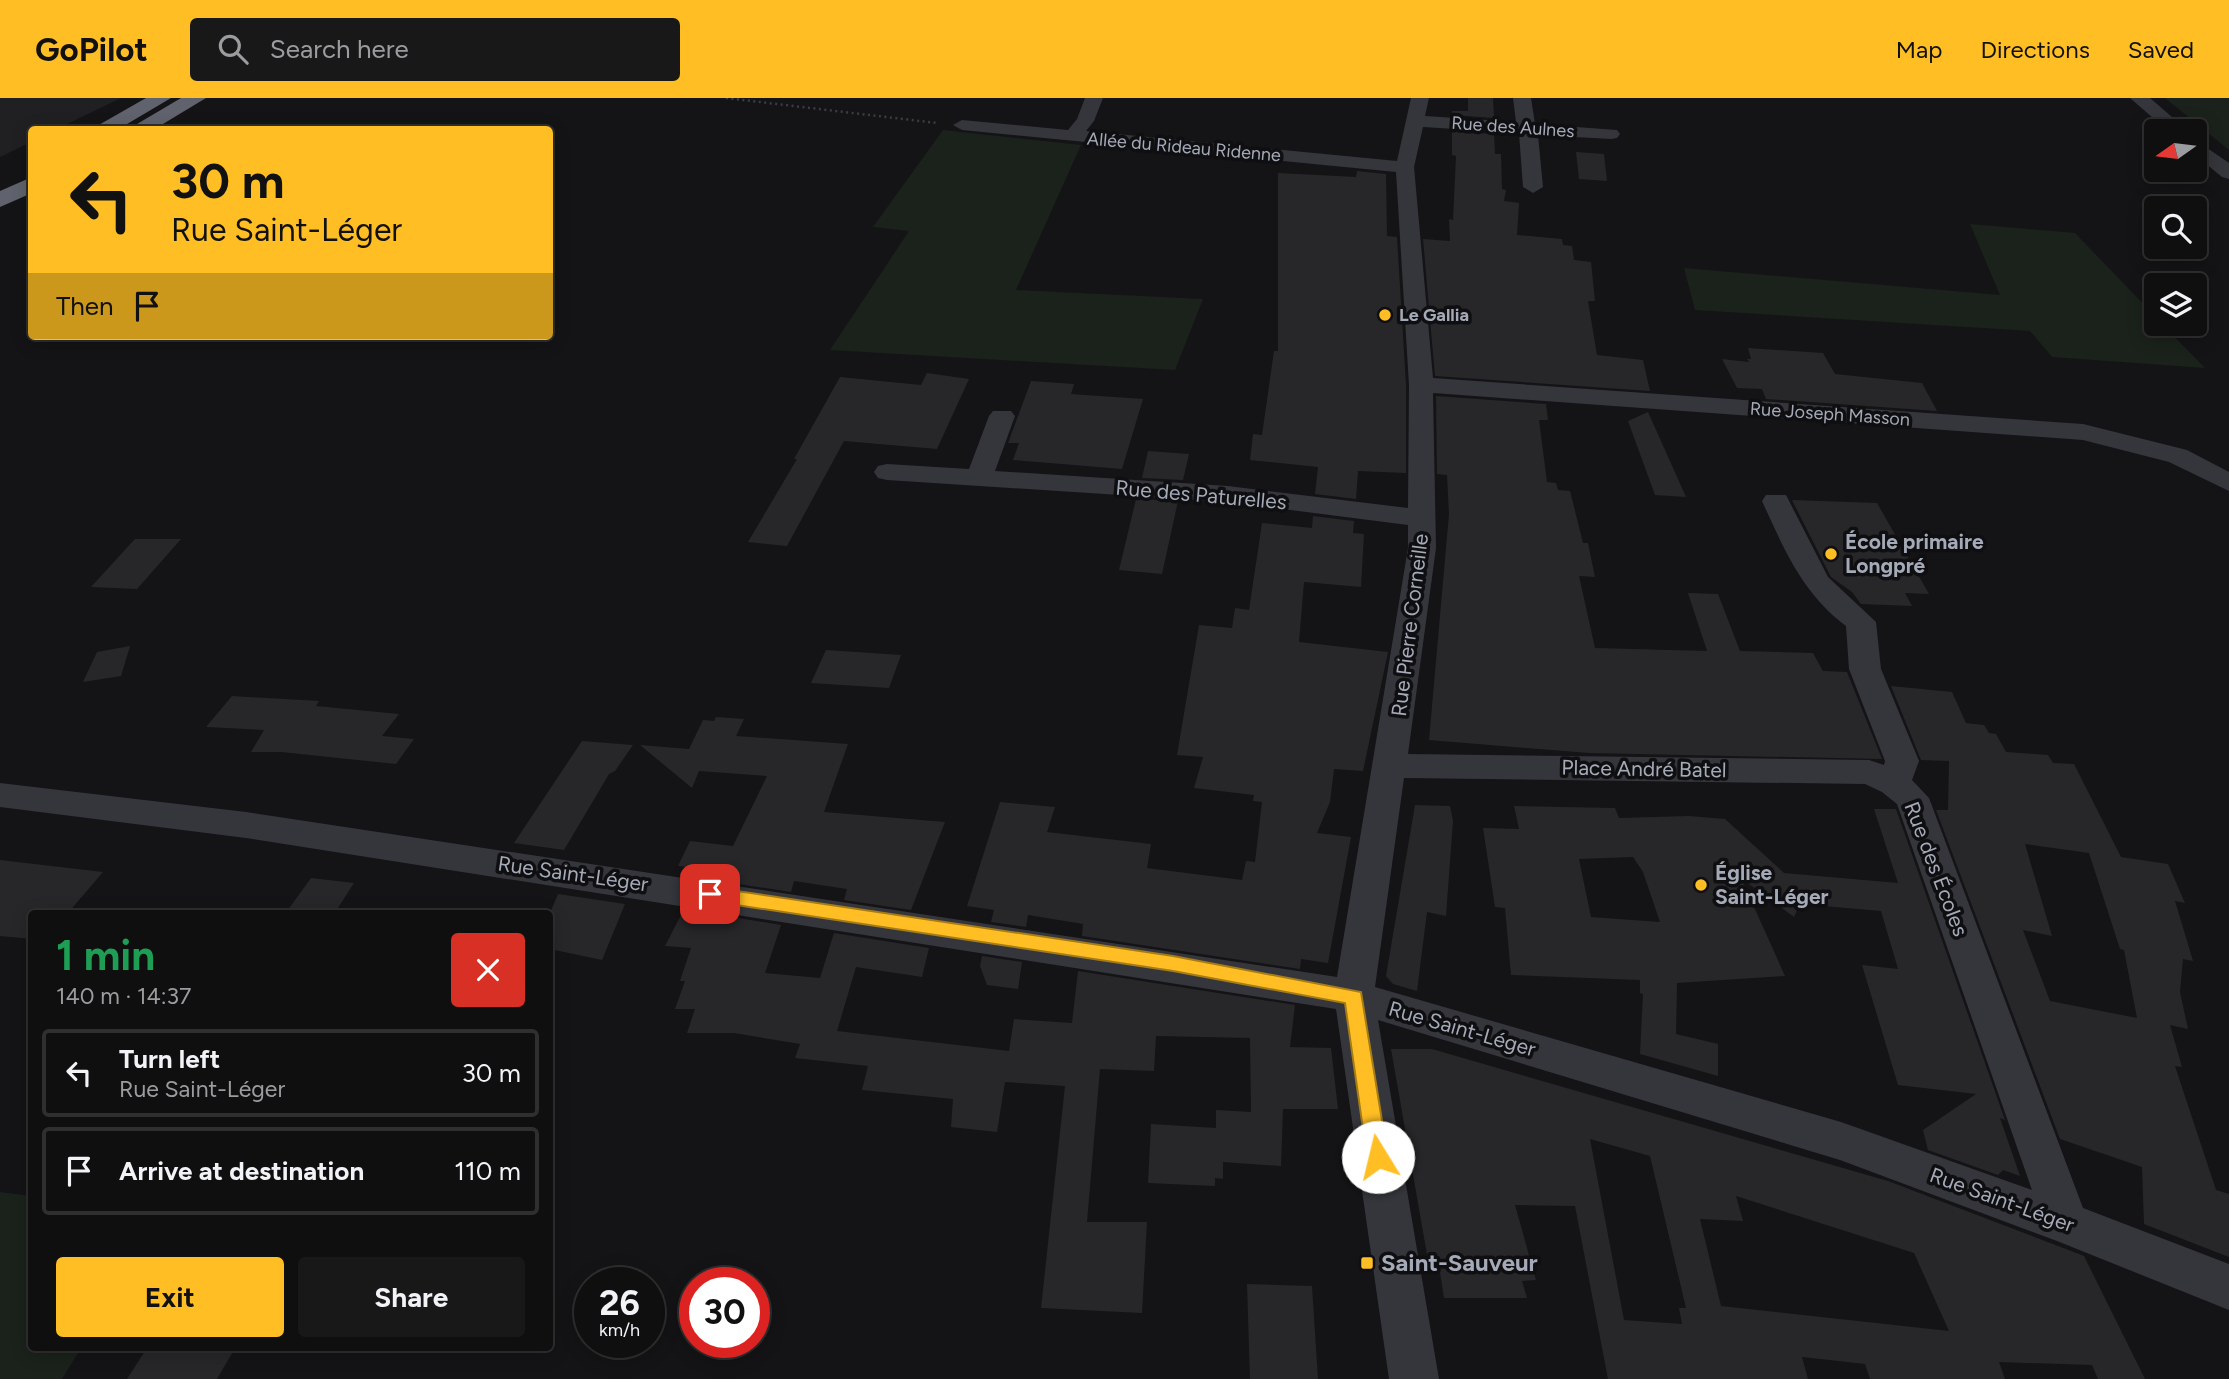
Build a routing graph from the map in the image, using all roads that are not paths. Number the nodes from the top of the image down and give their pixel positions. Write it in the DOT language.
graph roads {
  1 [pos="161,98"];
  2 [pos="196,98"];
  3 [pos="1094,98"];
  4 [pos="1420,98"];
  5 [pos="1522,98"];
  6 [pos="2139,98"];
  7 [pos="2164,119"];
  8 [pos="1415,121"];
  9 [pos="962,125"];
  10 [pos="108,126"];
  11 [pos="144,126"];
  12 [pos="1528,129"];
  13 [pos="1611,134"];
  14 [pos="1072,136"];
  15 [pos="2207,155"];
  16 [pos="28,166"];
  17 [pos="1405,167"];
  18 [pos="2229,173"];
  19 [pos="0,179"];
  20 [pos="28,186"];
  21 [pos="1533,187"];
  22 [pos="0,200"];
  23 [pos="1421,385"];
  24 [pos="1002,416"];
  25 [pos="887,472"];
  26 [pos="979,478"];
  27 [pos="2229,483"];
  28 [pos="1776,501"];
  29 [pos="1422,518"];
  30 [pos="1391,766"];
  31 [pos="1894,783"];
  32 [pos="0,795"];
  33 [pos="1354,997"];
  34 [pos="2066,1223"];
  35 [pos="2229,1287"];
  36 [pos="1414,1379"];
  1 -- 10 [label="highway"];
  2 -- 11 [label="highway"];
  3 -- 14 [label="street"];
  4 -- 8 [label="street, Rue Pierre Corneille"];
  5 -- 12 [label="street"];
  6 -- 7 [label="street"];
  8 -- 12 [label="street, Rue des Aulnes"];
  8 -- 17 [label="street, Rue Pierre Corneille"];
  9 -- 14 [label="street, Allée du Rideau Ridenne"];
  12 -- 13 [label="street, Rue des Aulnes"];
  12 -- 21 [label="street"];
  14 -- 17 [label="street, Allée du Rideau Ridenne"];
  15 -- 18 [label="street"];
  16 -- 19 [label="highway"];
  17 -- 23 [label="street, Rue Pierre Corneille"];
  20 -- 22 [label="highway"];
  23 -- 27 [label="street, Rue Joseph Masson"];
  23 -- 29 [label="street, Rue Pierre Corneille"];
  24 -- 26 [label="street"];
  25 -- 26 [label="street, Rue des Paturelles"];
  26 -- 29 [label="street, Rue des Paturelles"];
  28 -- 31 [label="street, Rue des Écoles"];
  29 -- 30 [label="street, Rue Pierre Corneille"];
  30 -- 31 [label="street, Place André Batel"];
  30 -- 33 [label="street, Rue Pierre Corneille"];
  31 -- 34 [label="street, Rue des Écoles"];
  32 -- 33 [label="street, Rue Saint-Léger"];
  33 -- 34 [label="street, Rue Saint-Léger"];
  33 -- 36 [label="street, Rue Pierre Corneille"];
  34 -- 35 [label="street, Rue Saint-Léger"];
}
